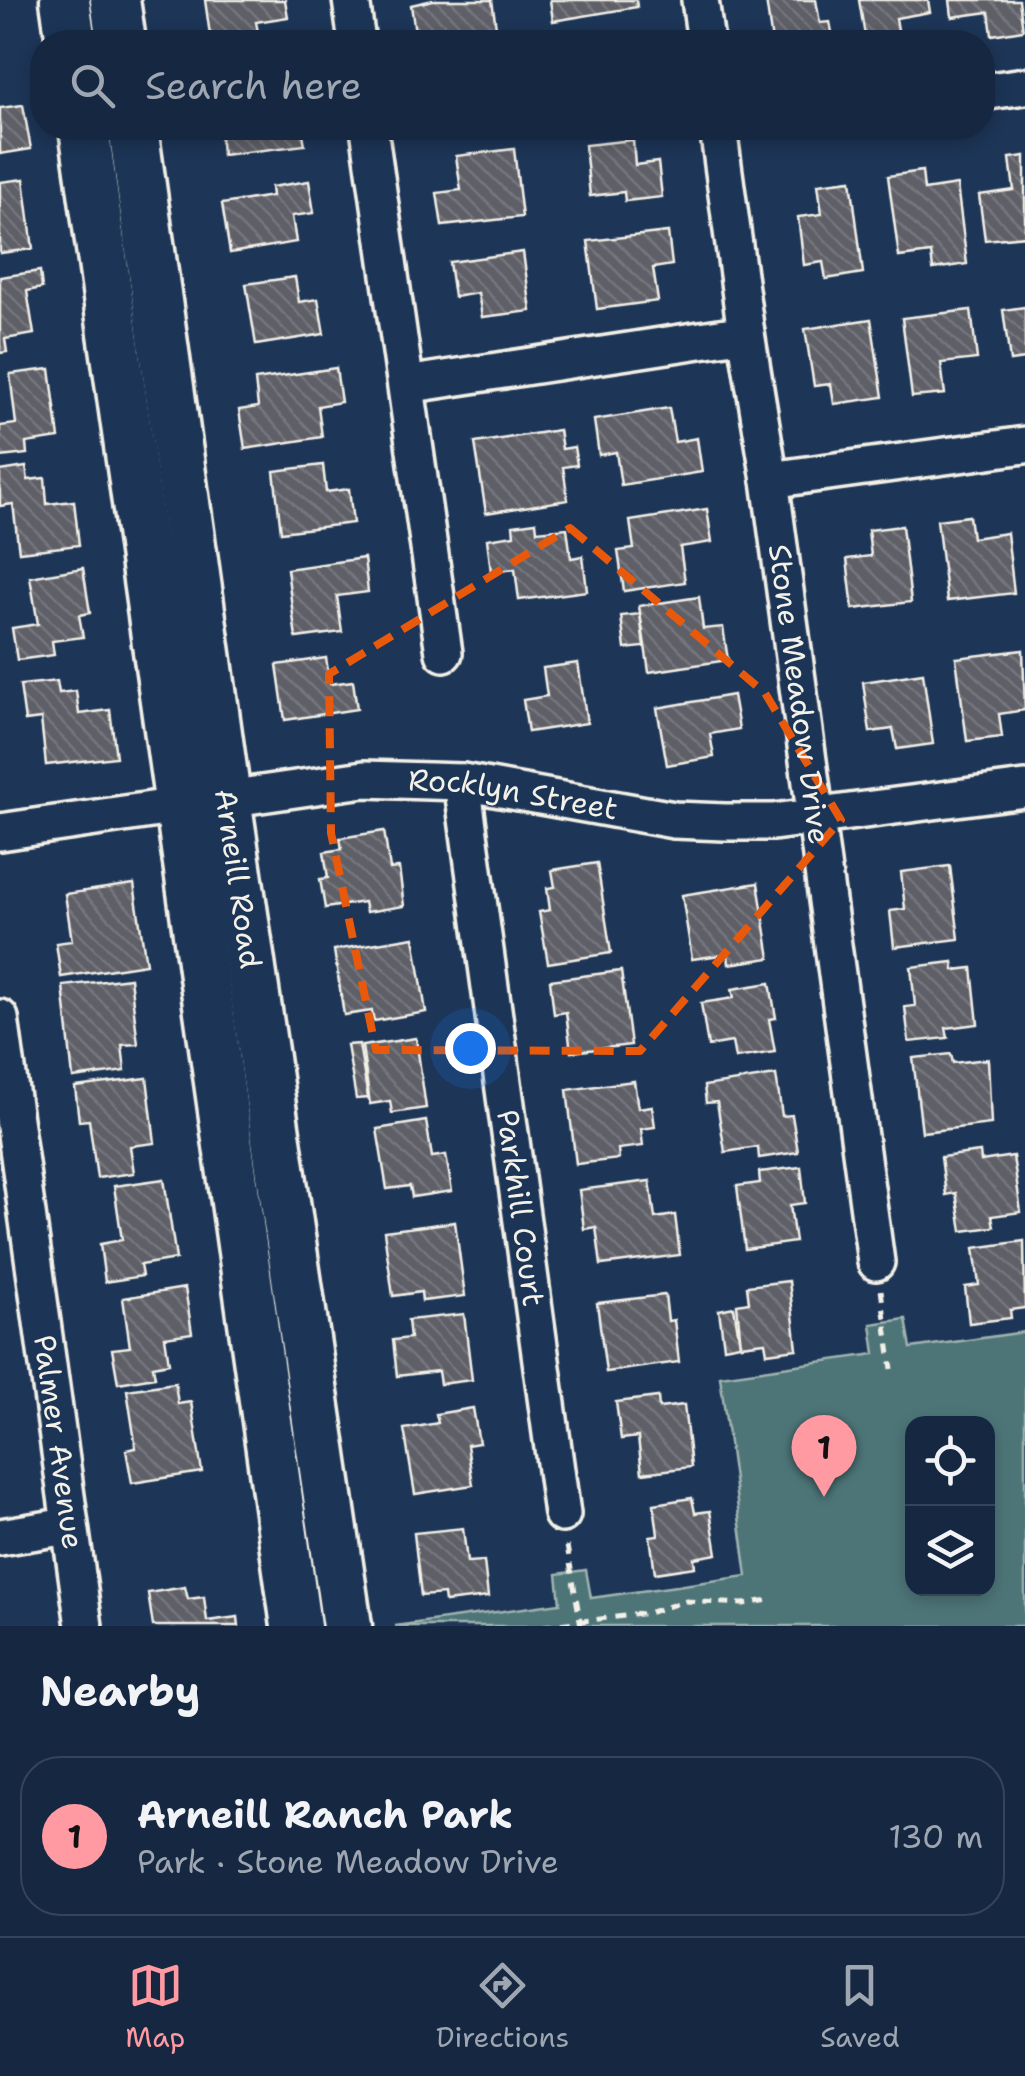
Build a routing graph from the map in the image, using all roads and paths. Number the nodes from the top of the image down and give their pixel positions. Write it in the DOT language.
graph roads {
  1 [pos="65,0"];
  2 [pos="114,0"];
  3 [pos="350,0"];
  4 [pos="700,0"];
  5 [pos="69,30"];
  6 [pos="119,30"];
  7 [pos="354,30"];
  8 [pos="704,30"];
  9 [pos="1025,86"];
  10 [pos="995,90"];
  11 [pos="86,140"];
  12 [pos="134,140"];
  13 [pos="371,140"];
  14 [pos="722,140"];
  15 [pos="746,334"];
  16 [pos="406,385"];
  17 [pos="1025,445"];
  18 [pos="770,480"];
  19 [pos="444,653"];
  20 [pos="462,782"];
  21 [pos="1025,789"];
  22 [pos="204,801"];
  23 [pos="814,816"];
  24 [pos="0,832"];
  25 [pos="0,1018"];
  26 [pos="11,1187"];
  27 [pos="876,1262"];
  28 [pos="892,1368"];
  29 [pos="562,1514"];
  30 [pos="68,1526"];
  31 [pos="0,1537"];
  32 [pos="770,1600"];
  33 [pos="580,1623"];
  34 [pos="84,1626"];
  35 [pos="296,1626"];
  36 [pos="348,1626"];
  37 [pos="543,1626"];
  1 -- 5 [label="main road"];
  2 -- 6 [label="main road"];
  3 -- 7 [label="street"];
  4 -- 8 [label="street"];
  9 -- 10 [label="street"];
  11 -- 22 [label="main road, Arneill Road"];
  12 -- 22 [label="main road, Arneill Road"];
  13 -- 16 [label="street"];
  14 -- 15 [label="street, Stone Meadow Drive"];
  15 -- 16 [label="street"];
  15 -- 18 [label="street, Stone Meadow Drive"];
  16 -- 19 [label="street"];
  17 -- 18 [label="street"];
  18 -- 23 [label="street, Stone Meadow Drive"];
  20 -- 22 [label="street, Rocklyn Street"];
  20 -- 23 [label="street, Rocklyn Street"];
  20 -- 29 [label="street, Parkhill Court"];
  21 -- 23 [label="street, Rocklyn Street"];
  22 -- 24 [label="street, Rocklyn Street"];
  22 -- 35 [label="main road, Arneill Road"];
  22 -- 36 [label="main road, Arneill Road"];
  23 -- 27 [label="street, Stone Meadow Drive"];
  25 -- 26 [label="street, Palmer Avenue"];
  26 -- 30 [label="street, Palmer Avenue"];
  27 -- 28 [label="path"];
  29 -- 33 [label="path"];
  30 -- 31 [label="street"];
  30 -- 34 [label="street, Palmer Avenue"];
  32 -- 33 [label="path"];
  33 -- 37 [label="path"];
}
